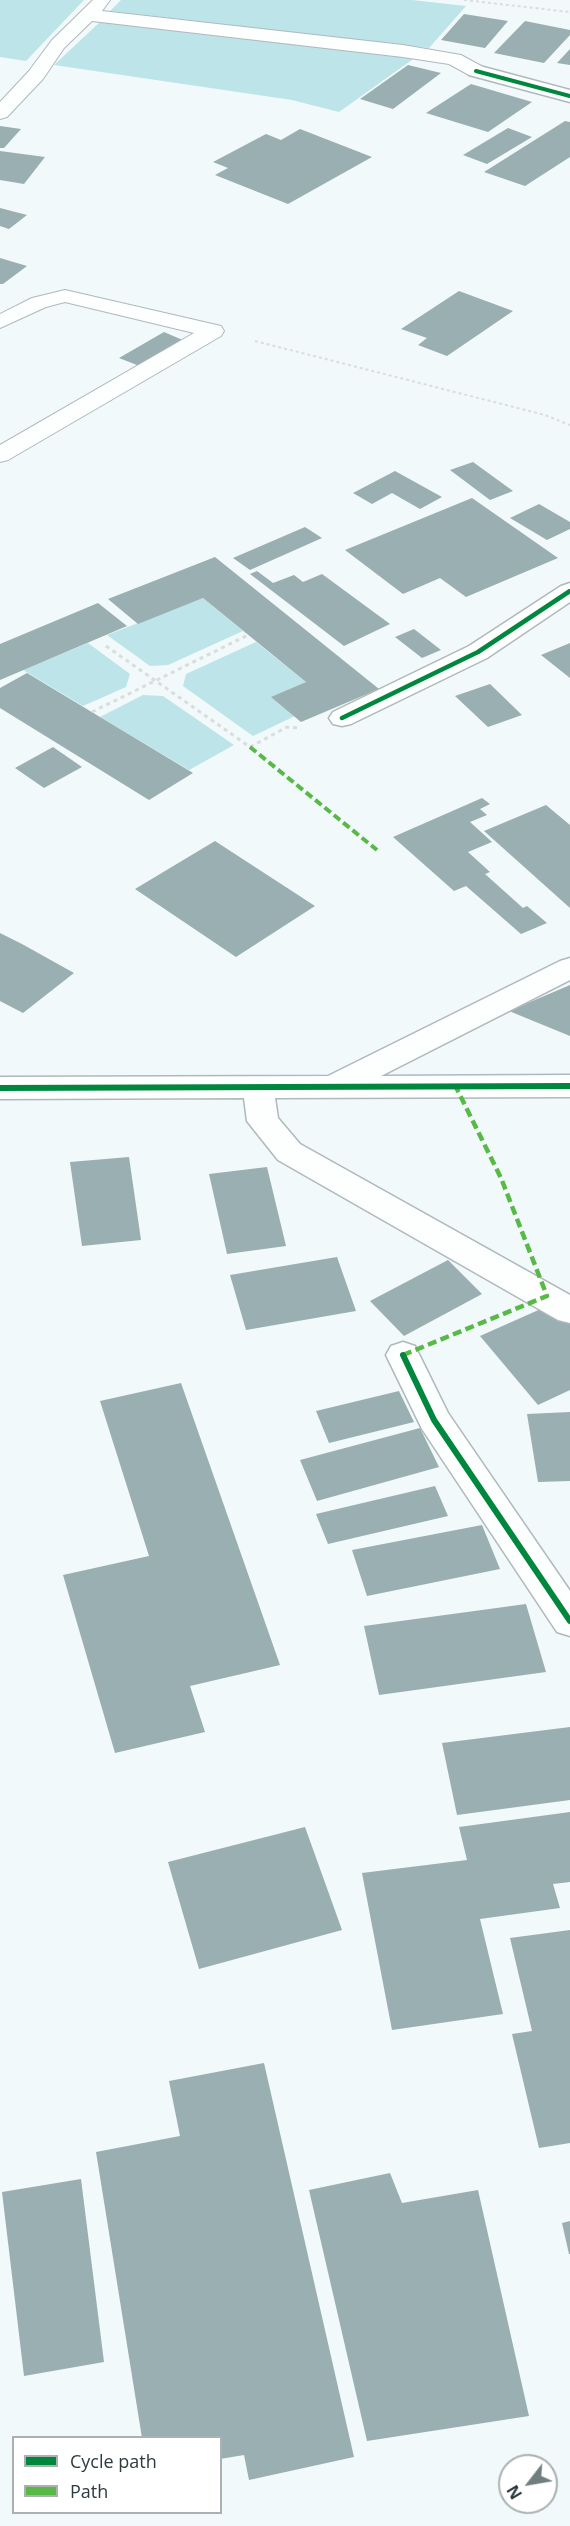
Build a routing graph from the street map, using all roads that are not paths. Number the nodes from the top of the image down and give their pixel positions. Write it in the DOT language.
graph roads {
  1 [pos="103,0"];
  2 [pos="87,15"];
  3 [pos="476,71"];
  4 [pos="570,96"];
  5 [pos="0,113"];
  6 [pos="0,322"];
  7 [pos="0,455"];
  8 [pos="570,591"];
  9 [pos="342,718"];
  10 [pos="570,968"];
  11 [pos="331,1086"];
  12 [pos="570,1086"];
  13 [pos="258,1087"];
  14 [pos="0,1088"];
  15 [pos="570,1311"];
  16 [pos="404,1355"];
  17 [pos="570,1621"];
  1 -- 2 [label="lane"];
  2 -- 3 [label="lane"];
  2 -- 5 [label="lane"];
  3 -- 4 [label="street"];
  6 -- 7 [label="lane"];
  8 -- 9 [label="street"];
  10 -- 11 [label="street"];
  11 -- 12 [label="street"];
  11 -- 13 [label="street"];
  13 -- 14 [label="street"];
  13 -- 15 [label="street"];
  16 -- 17 [label="street"];
}
